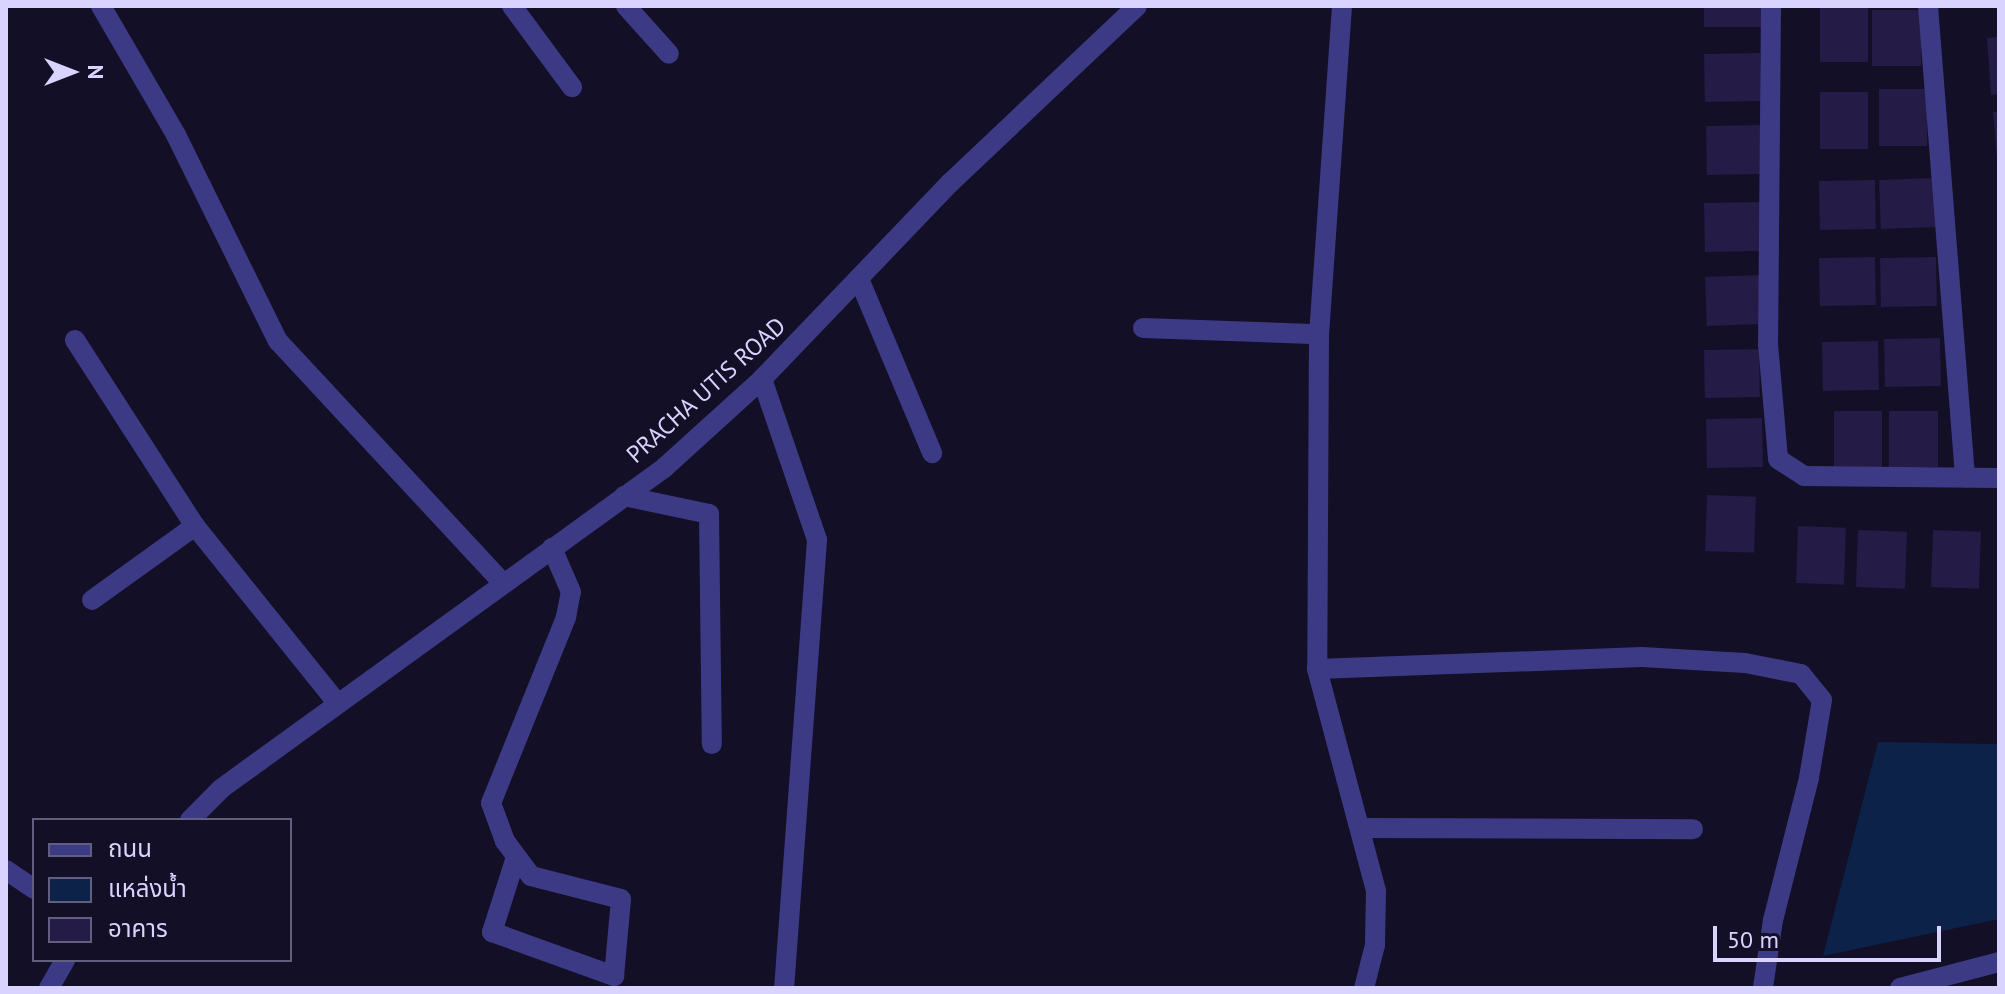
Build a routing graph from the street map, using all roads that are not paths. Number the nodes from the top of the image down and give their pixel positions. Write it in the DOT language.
graph roads {
  1 [pos="101,6"];
  2 [pos="512,6"];
  3 [pos="626,6"];
  4 [pos="1137,6"];
  5 [pos="1342,6"];
  6 [pos="1771,6"];
  7 [pos="1928,6"];
  8 [pos="669,54"];
  9 [pos="572,87"];
  10 [pos="859,279"];
  11 [pos="1143,328"];
  12 [pos="1319,334"];
  13 [pos="75,340"];
  14 [pos="762,379"];
  15 [pos="932,453"];
  16 [pos="1965,478"];
  17 [pos="1999,478"];
  18 [pos="624,496"];
  19 [pos="195,526"];
  20 [pos="552,548"];
  21 [pos="503,583"];
  22 [pos="92,600"];
  23 [pos="1317,669"];
  24 [pos="338,704"];
  25 [pos="712,744"];
  26 [pos="192,818"];
  27 [pos="1360,828"];
  28 [pos="1693,829"];
  29 [pos="516,857"];
  30 [pos="6,870"];
  31 [pos="32,888"];
  32 [pos="64,962"];
  33 [pos="1999,962"];
  34 [pos="784,987"];
  35 [pos="1908,987"];
  36 [pos="49,988"];
  37 [pos="1364,988"];
  38 [pos="1763,988"];
  1 -- 21 [label="street"];
  2 -- 9 [label="street"];
  3 -- 8 [label="street"];
  4 -- 10 [label="street, PRACHA UTIS ROAD"];
  5 -- 12 [label="street"];
  6 -- 16 [label="street"];
  7 -- 16 [label="street"];
  10 -- 14 [label="street, PRACHA UTIS ROAD"];
  10 -- 15 [label="street"];
  11 -- 12 [label="street"];
  12 -- 23 [label="street"];
  13 -- 19 [label="street"];
  14 -- 18 [label="street, PRACHA UTIS ROAD"];
  14 -- 34 [label="street"];
  16 -- 17 [label="street"];
  18 -- 20 [label="street, PRACHA UTIS ROAD"];
  18 -- 25 [label="street"];
  19 -- 22 [label="street"];
  19 -- 24 [label="street"];
  20 -- 21 [label="street, PRACHA UTIS ROAD"];
  20 -- 29 [label="street"];
  21 -- 24 [label="street, PRACHA UTIS ROAD"];
  23 -- 27 [label="street"];
  23 -- 38 [label="street"];
  24 -- 26 [label="street, PRACHA UTIS ROAD"];
  27 -- 28 [label="street"];
  27 -- 37 [label="street"];
  29 -- 29 [label="street"];
  30 -- 31 [label="street"];
  32 -- 36 [label="street"];
  33 -- 35 [label="street"];
}
